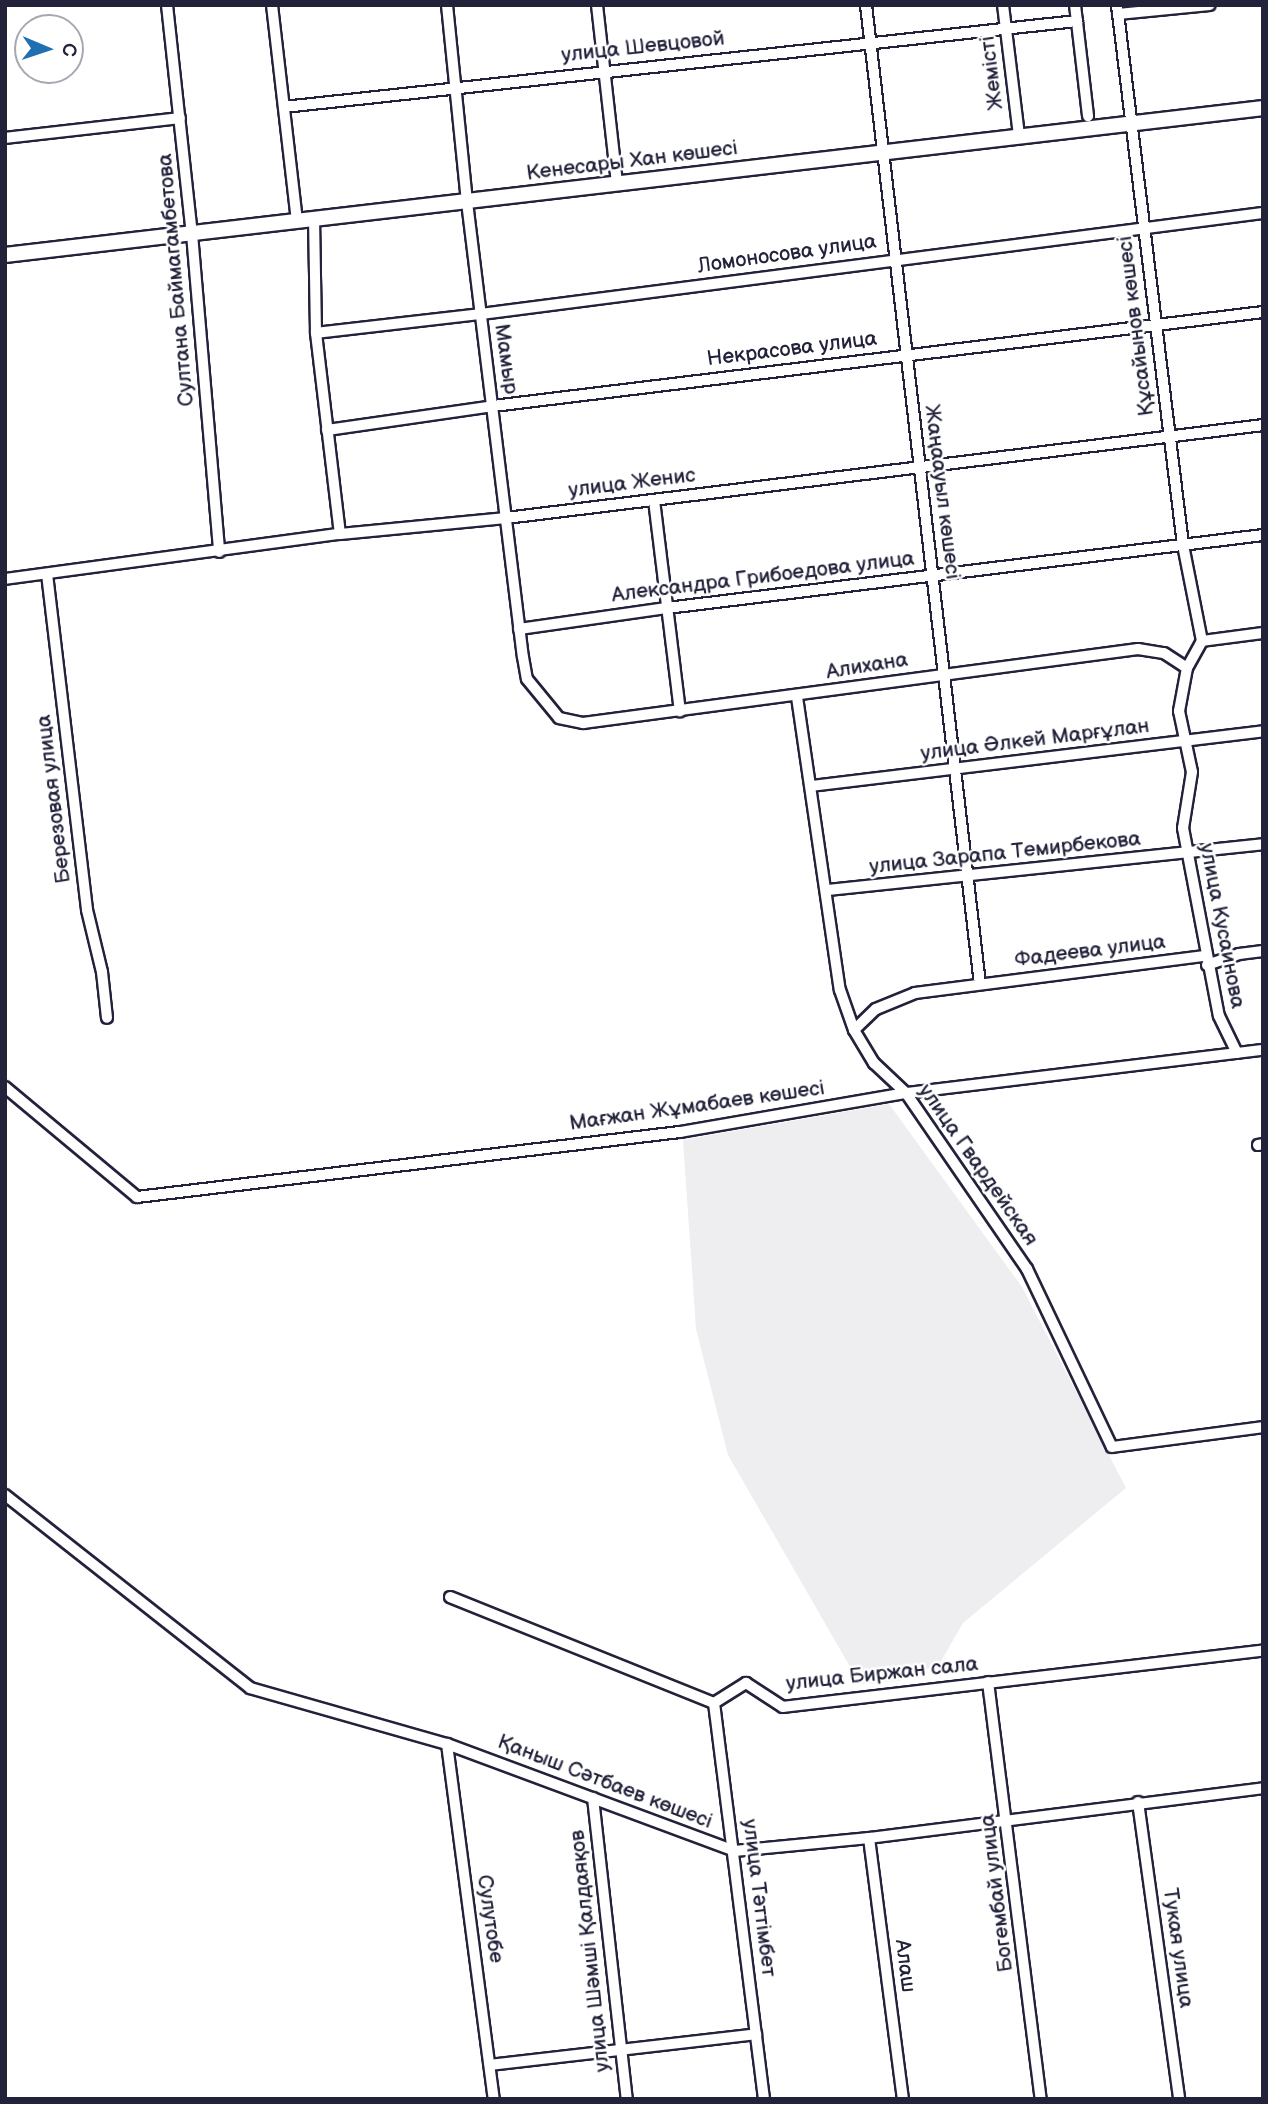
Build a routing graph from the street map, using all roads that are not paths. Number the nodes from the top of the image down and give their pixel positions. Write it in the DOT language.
graph roads {
  1 [pos="167,5"];
  2 [pos="272,5"];
  3 [pos="447,5"];
  4 [pos="597,5"];
  5 [pos="866,5"];
  6 [pos="1003,5"];
  7 [pos="1075,5"];
  8 [pos="1210,5"];
  9 [pos="1117,10"];
  10 [pos="1077,21"];
  11 [pos="1005,27"];
  12 [pos="869,42"];
  13 [pos="606,71"];
  14 [pos="455,86"];
  15 [pos="284,107"];
  16 [pos="1263,108"];
  17 [pos="1088,116"];
  18 [pos="180,118"];
  19 [pos="1132,124"];
  20 [pos="1019,136"];
  21 [pos="5,138"];
  22 [pos="882,155"];
  23 [pos="617,183"];
  24 [pos="467,202"];
  25 [pos="1263,213"];
  26 [pos="314,218"];
  27 [pos="297,220"];
  28 [pos="1144,227"];
  29 [pos="192,233"];
  30 [pos="5,255"];
  31 [pos="894,259"];
  32 [pos="1263,312"];
  33 [pos="481,314"];
  34 [pos="1156,326"];
  35 [pos="316,332"];
  36 [pos="905,354"];
  37 [pos="493,406"];
  38 [pos="1263,425"];
  39 [pos="327,430"];
  40 [pos="1169,436"];
  41 [pos="919,467"];
  42 [pos="654,500"];
  43 [pos="506,518"];
  44 [pos="340,534"];
  45 [pos="1263,535"];
  46 [pos="1184,545"];
  47 [pos="219,552"];
  48 [pos="47,574"];
  49 [pos="934,575"];
  50 [pos="5,579"];
  51 [pos="667,608"];
  52 [pos="519,629"];
  53 [pos="1263,633"];
  54 [pos="1202,641"];
  55 [pos="1187,667"];
  56 [pos="945,673"];
  57 [pos="797,697"];
  58 [pos="551,710"];
  59 [pos="680,711"];
  60 [pos="1263,732"];
  61 [pos="1185,740"];
  62 [pos="956,770"];
  63 [pos="811,786"];
  64 [pos="1263,844"];
  65 [pos="1186,853"];
  66 [pos="968,877"];
  67 [pos="828,890"];
  68 [pos="1263,951"];
  69 [pos="1206,961"];
  70 [pos="980,984"];
  71 [pos="107,1018"];
  72 [pos="854,1030"];
  73 [pos="1263,1050"];
  74 [pos="1237,1054"];
  75 [pos="5,1087"];
  76 [pos="906,1093"];
  77 [pos="1263,1427"];
  78 [pos="5,1495"];
  79 [pos="450,1597"];
  80 [pos="1263,1651"];
  81 [pos="988,1682"];
  82 [pos="715,1703"];
  83 [pos="447,1744"];
  84 [pos="1263,1788"];
  85 [pos="593,1798"];
  86 [pos="1138,1802"];
  87 [pos="1007,1818"];
  88 [pos="869,1838"];
  89 [pos="734,1851"];
  90 [pos="756,2034"];
  91 [pos="621,2049"];
  92 [pos="490,2065"];
  93 [pos="494,2099"];
  94 [pos="626,2099"];
  95 [pos="764,2099"];
  96 [pos="903,2099"];
  97 [pos="1041,2099"];
  98 [pos="1180,2099"];
  1 -- 18 [label="street, Султана Баймагамбетова"];
  2 -- 15 [label="street"];
  3 -- 14 [label="street, Мамыр"];
  4 -- 13 [label="street"];
  5 -- 12 [label="street, Жаңаауыл көшесі"];
  6 -- 11 [label="street, Жемісті"];
  7 -- 10 [label="street"];
  8 -- 9 [label="street"];
  9 -- 19 [label="street, Құсайынов көшесі"];
  10 -- 11 [label="street, улица Шевцовой"];
  10 -- 17 [label="street"];
  11 -- 12 [label="street, улица Шевцовой"];
  11 -- 20 [label="street, Жемісті"];
  12 -- 13 [label="street, улица Шевцовой"];
  12 -- 22 [label="street, Жаңаауыл көшесі"];
  13 -- 14 [label="street, улица Шевцовой"];
  13 -- 23 [label="street"];
  14 -- 15 [label="street, улица Шевцовой"];
  14 -- 24 [label="street, Мамыр"];
  15 -- 27 [label="street"];
  16 -- 19 [label="main road, Кенесары Хан көшесі"];
  18 -- 21 [label="street"];
  18 -- 29 [label="street, Султана Баймагамбетова"];
  19 -- 20 [label="main road, Кенесары Хан көшесі"];
  19 -- 28 [label="street, Құсайынов көшесі"];
  20 -- 22 [label="main road, Кенесары Хан көшесі"];
  22 -- 23 [label="main road, Кенесары Хан көшесі"];
  22 -- 31 [label="street, Жаңаауыл көшесі"];
  23 -- 24 [label="main road, Кенесары Хан көшесі"];
  24 -- 26 [label="main road, Кенесары Хан көшесі"];
  24 -- 33 [label="street, Мамыр"];
  25 -- 28 [label="street, Ломоносова улица"];
  26 -- 27 [label="main road, Кенесары Хан көшесі"];
  26 -- 35 [label="street"];
  27 -- 29 [label="main road, Кенесары Хан көшесі"];
  28 -- 31 [label="street, Ломоносова улица"];
  28 -- 34 [label="street, Құсайынов көшесі"];
  29 -- 30 [label="main road, Кенесары Хан көшесі"];
  29 -- 47 [label="street, Султана Баймагамбетова"];
  31 -- 33 [label="street, Ломоносова улица"];
  31 -- 36 [label="street, Жаңаауыл көшесі"];
  32 -- 34 [label="street, Некрасова улица"];
  33 -- 35 [label="street, Ломоносова улица"];
  33 -- 37 [label="street, Мамыр"];
  34 -- 36 [label="street, Некрасова улица"];
  34 -- 40 [label="street, Құсайынов көшесі"];
  35 -- 39 [label="street"];
  36 -- 37 [label="street, Некрасова улица"];
  36 -- 41 [label="street, Жаңаауыл көшесі"];
  37 -- 39 [label="street, Некрасова улица"];
  37 -- 43 [label="street, Мамыр"];
  38 -- 40 [label="street, улица Женис"];
  39 -- 44 [label="street"];
  40 -- 41 [label="street, улица Женис"];
  40 -- 46 [label="street, Құсайынов көшесі"];
  41 -- 42 [label="street, улица Женис"];
  41 -- 49 [label="street, Жаңаауыл көшесі"];
  42 -- 43 [label="street, улица Женис"];
  42 -- 51 [label="street"];
  43 -- 44 [label="street, улица Женис"];
  43 -- 52 [label="street, Мамыр"];
  44 -- 47 [label="street, улица Женис"];
  45 -- 46 [label="street, Александра Грибоедова улица"];
  46 -- 49 [label="street, Александра Грибоедова улица"];
  46 -- 54 [label="street, Құсайынов көшесі"];
  47 -- 48 [label="street, улица Женис"];
  48 -- 50 [label="street, улица Женис"];
  48 -- 71 [label="street, Березовая улица"];
  49 -- 51 [label="street, Александра Грибоедова улица"];
  49 -- 56 [label="street, Жаңаауыл көшесі"];
  51 -- 52 [label="street, Александра Грибоедова улица"];
  51 -- 59 [label="street"];
  52 -- 58 [label="street, Мамыр"];
  53 -- 54 [label="street"];
  54 -- 55 [label="street, улица Кусаинова"];
  55 -- 56 [label="street, Алихана"];
  55 -- 61 [label="street, улица Кусаинова"];
  56 -- 57 [label="street, Алихана"];
  56 -- 62 [label="street, Жаңаауыл көшесі"];
  57 -- 59 [label="street, Алихана"];
  57 -- 63 [label="street, улица Гвардейская"];
  58 -- 59 [label="street, Алихана"];
  60 -- 61 [label="street, улица Әлкей Марғұлан"];
  61 -- 62 [label="street, улица Әлкей Марғұлан"];
  61 -- 65 [label="street, улица Кусаинова"];
  62 -- 63 [label="street, улица Әлкей Марғұлан"];
  62 -- 66 [label="street, Жаңаауыл көшесі"];
  63 -- 67 [label="street, улица Гвардейская"];
  64 -- 65 [label="street, улица Зарапа Темирбекова"];
  65 -- 66 [label="street, улица Зарапа Темирбекова"];
  65 -- 69 [label="street, улица Кусаинова"];
  66 -- 67 [label="street, улица Зарапа Темирбекова"];
  66 -- 70 [label="street, Жаңаауыл көшесі"];
  67 -- 72 [label="street, улица Гвардейская"];
  68 -- 69 [label="street, Фадеева улица"];
  69 -- 70 [label="street, Фадеева улица"];
  69 -- 74 [label="street, улица Кусаинова"];
  70 -- 72 [label="street, Фадеева улица"];
  72 -- 76 [label="street, улица Гвардейская"];
  73 -- 74 [label="street, Мағжан Жұмабаев көшесі"];
  74 -- 76 [label="street, Мағжан Жұмабаев көшесі"];
  75 -- 76 [label="street, Мағжан Жұмабаев көшесі"];
  76 -- 77 [label="street, улица Гвардейская"];
  78 -- 83 [label="street, Қаныш Сәтбаев көшесі"];
  79 -- 82 [label="street"];
  80 -- 81 [label="street, улица Биржан сала"];
  81 -- 82 [label="street, улица Биржан сала"];
  81 -- 87 [label="street, Богембай улица"];
  82 -- 89 [label="street, улица Тәттімбет"];
  83 -- 85 [label="street, Қаныш Сәтбаев көшесі"];
  83 -- 92 [label="street, Сулутобе"];
  84 -- 86 [label="street, Қаныш Сәтбаев көшесі"];
  85 -- 89 [label="street, Қаныш Сәтбаев көшесі"];
  85 -- 91 [label="street, улица Шәмші Қалдаяқов"];
  86 -- 87 [label="street, Қаныш Сәтбаев көшесі"];
  86 -- 98 [label="street, Тукая улица"];
  87 -- 88 [label="street, Қаныш Сәтбаев көшесі"];
  87 -- 97 [label="street, Богембай улица"];
  88 -- 89 [label="street, Қаныш Сәтбаев көшесі"];
  88 -- 96 [label="street, Алаш"];
  89 -- 90 [label="street, улица Тәттімбет"];
  90 -- 91 [label="street"];
  90 -- 95 [label="street, улица Тәттімбет"];
  91 -- 92 [label="street"];
  91 -- 94 [label="street, улица Шәмші Қалдаяқов"];
  92 -- 93 [label="street, Сулутобе"];
}
